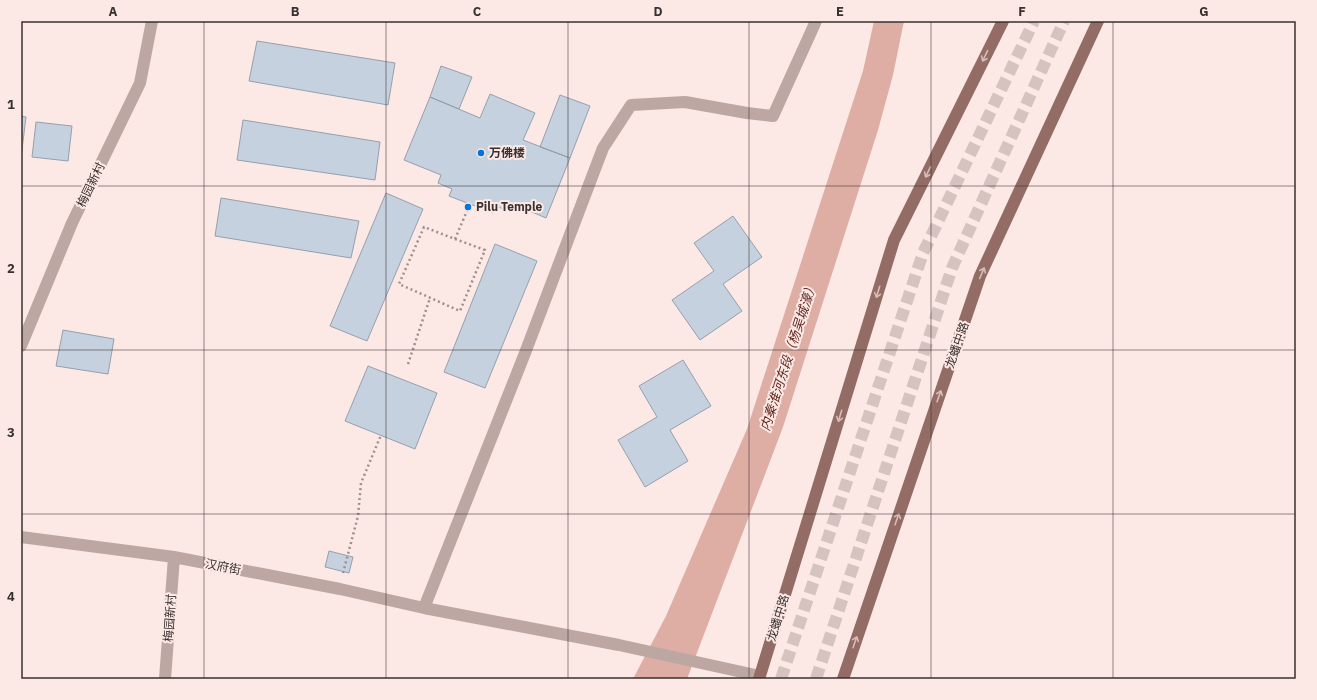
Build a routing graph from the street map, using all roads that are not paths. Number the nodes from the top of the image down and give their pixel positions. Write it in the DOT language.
graph roads {
  1 [pos="152,21"];
  2 [pos="816,21"];
  3 [pos="1003,21"];
  4 [pos="1098,21"];
  5 [pos="21,346"];
  6 [pos="21,537"];
  7 [pos="174,557"];
  8 [pos="424,608"];
  9 [pos="760,678"];
  10 [pos="165,679"];
  11 [pos="843,679"];
  1 -- 5 [label="street, 梅园新村"];
  2 -- 8 [label="street"];
  3 -- 9 [label="main road, 龙蟠中路, one-way"];
  11 -- 4 [label="main road, 龙蟠中路, one-way"];
  6 -- 7 [label="street, 汉府街"];
  7 -- 8 [label="street, 汉府街"];
  7 -- 10 [label="street, 梅园新村"];
  8 -- 9 [label="street, 汉府街"];
}
